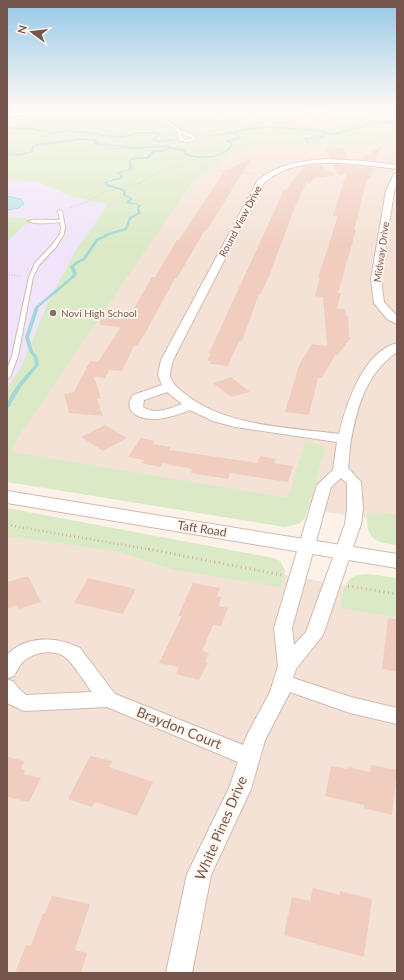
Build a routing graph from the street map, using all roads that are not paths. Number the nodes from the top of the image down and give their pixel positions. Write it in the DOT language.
graph roads {
  1 [pos="397,166"];
  2 [pos="397,176"];
  3 [pos="60,212"];
  4 [pos="30,221"];
  5 [pos="62,221"];
  6 [pos="386,222"];
  7 [pos="397,223"];
  8 [pos="397,321"];
  9 [pos="397,347"];
  10 [pos="7,377"];
  11 [pos="169,387"];
  12 [pos="191,405"];
  13 [pos="345,439"];
  14 [pos="340,469"];
  15 [pos="7,497"];
  16 [pos="306,546"];
  17 [pos="343,552"];
  18 [pos="397,561"];
  19 [pos="7,671"];
  20 [pos="285,674"];
  21 [pos="7,686"];
  22 [pos="108,699"];
  23 [pos="397,716"];
  24 [pos="250,757"];
  25 [pos="179,973"];
  1 -- 11 [label="street, Round View Drive"];
  2 -- 6 [label="street, Midway Drive"];
  3 -- 5 [label="lane"];
  4 -- 5 [label="lane"];
  5 -- 10 [label="lane"];
  6 -- 7 [label="street"];
  6 -- 8 [label="street, Midway Drive"];
  9 -- 13 [label="street"];
  11 -- 12 [label="street"];
  11 -- 12 [label="street"];
  12 -- 13 [label="street"];
  13 -- 14 [label="street"];
  14 -- 16 [label="street, White Pines Drive"];
  14 -- 17 [label="street, White Pines Drive"];
  15 -- 16 [label="street, Taft Road"];
  16 -- 17 [label="street, Taft Road"];
  16 -- 20 [label="street, White Pines Drive"];
  17 -- 18 [label="street, Taft Road"];
  17 -- 20 [label="street, White Pines Drive"];
  19 -- 22 [label="street"];
  20 -- 23 [label="street"];
  20 -- 24 [label="street, White Pines Drive"];
  21 -- 22 [label="street, Braydon Court"];
  22 -- 24 [label="street, Braydon Court"];
  24 -- 25 [label="street, White Pines Drive"];
}
